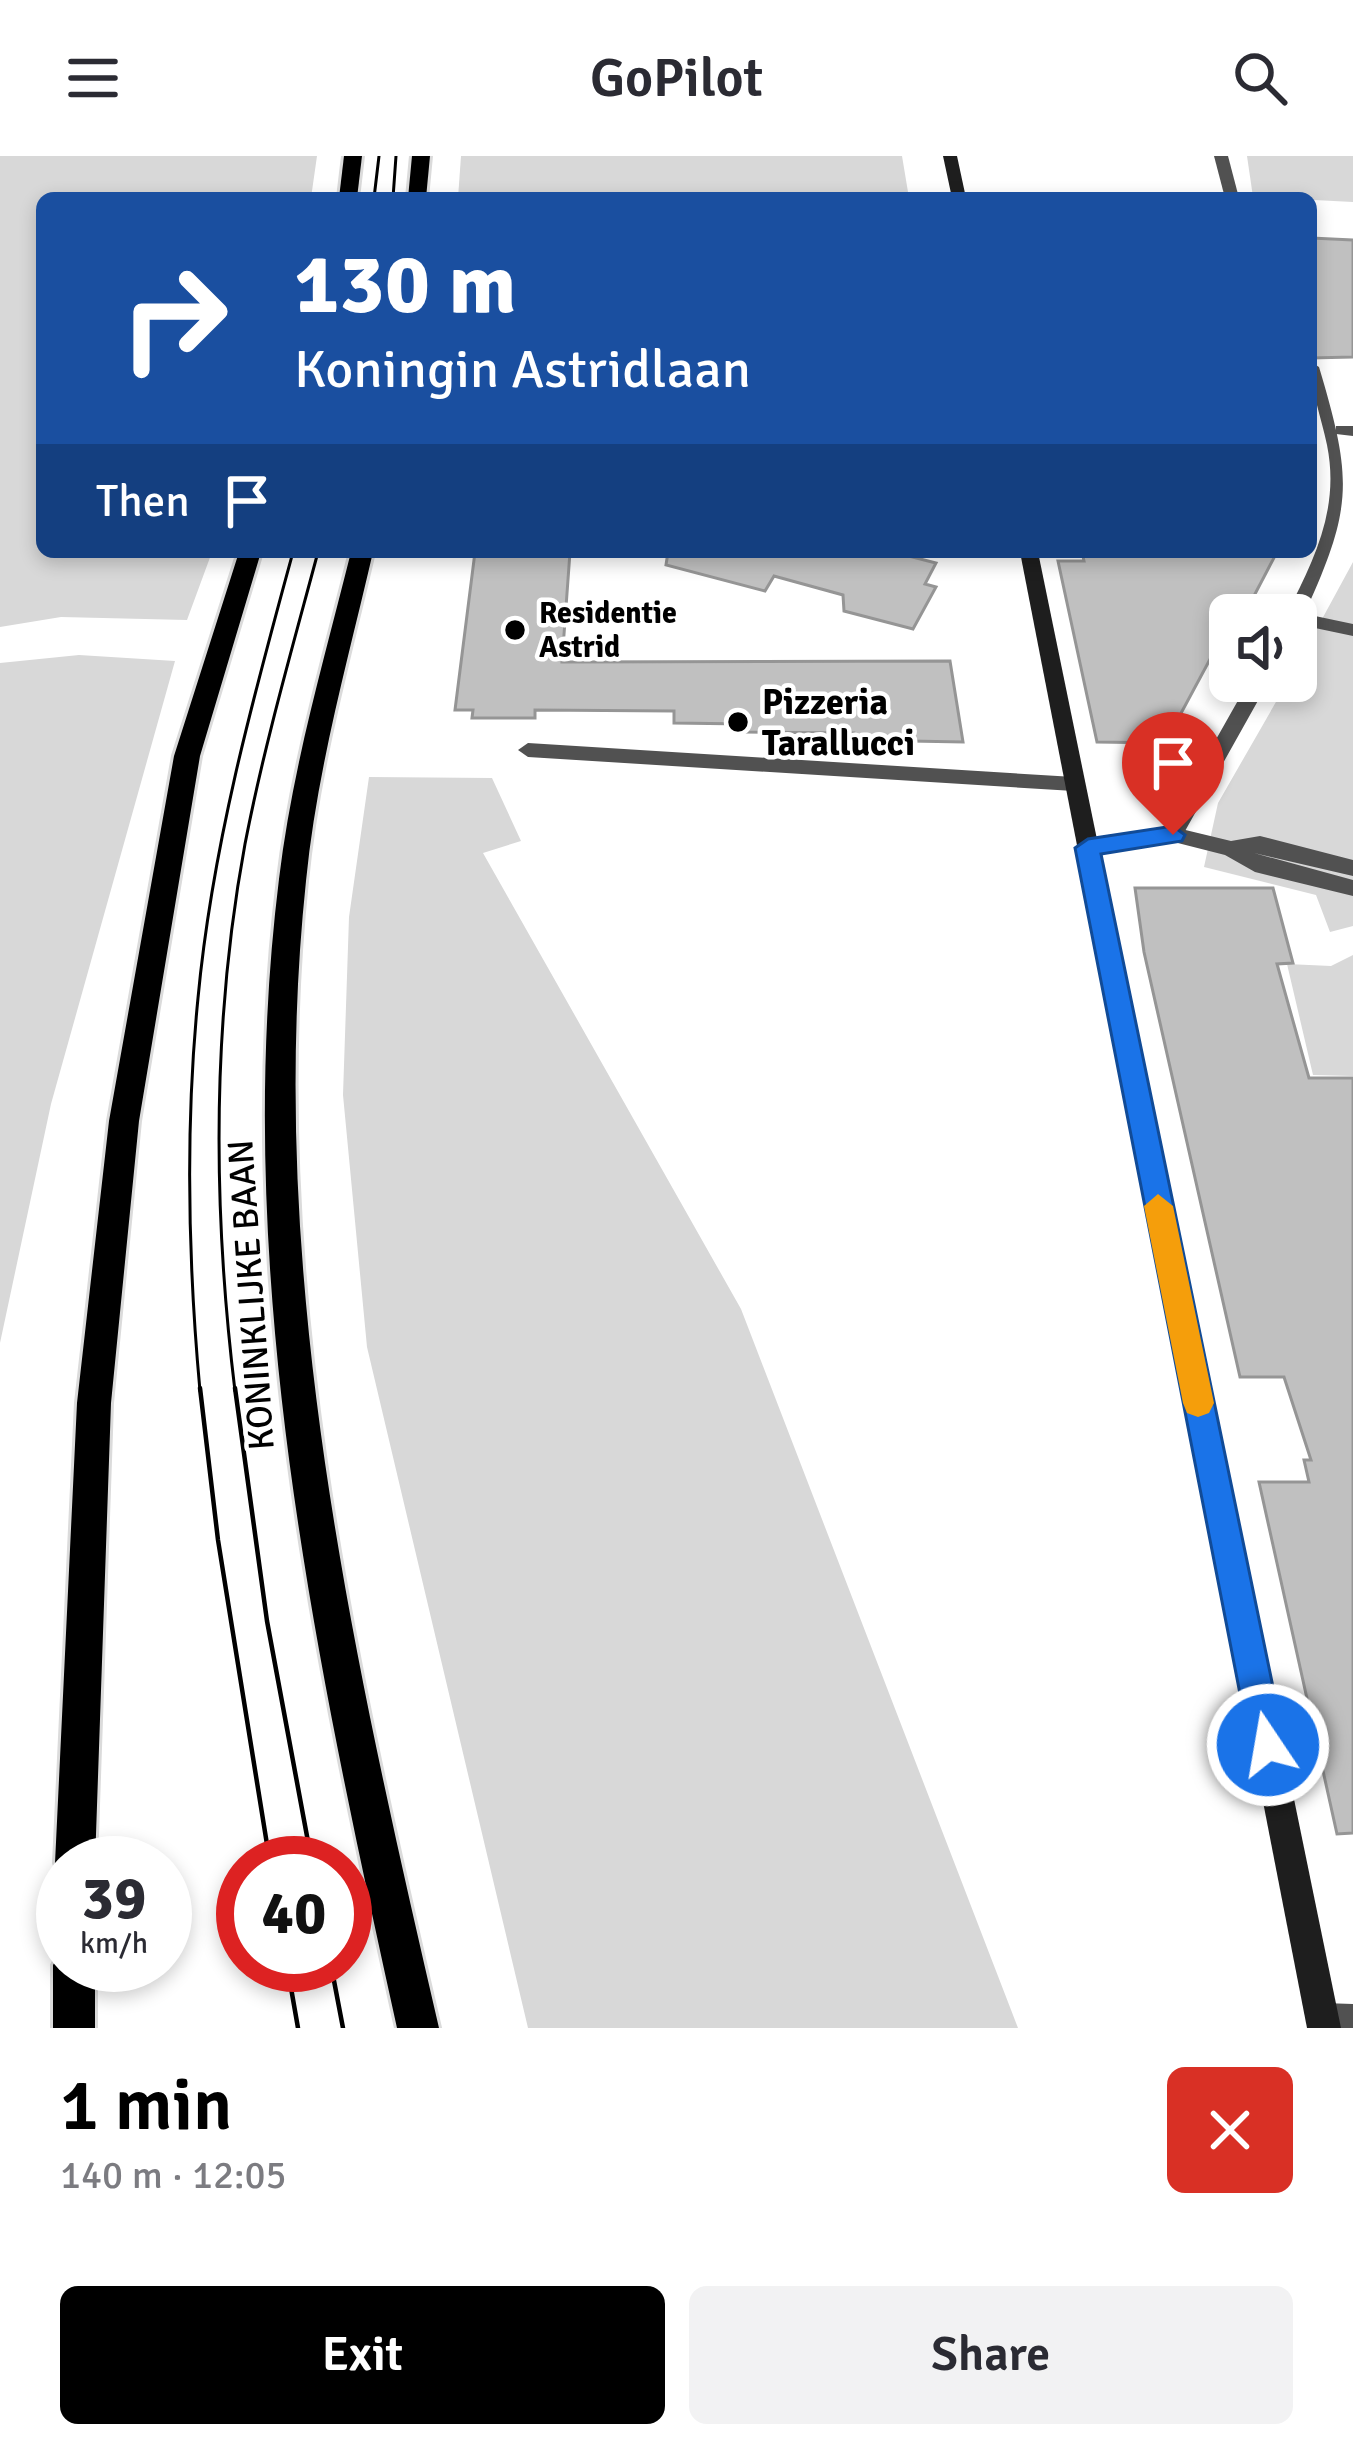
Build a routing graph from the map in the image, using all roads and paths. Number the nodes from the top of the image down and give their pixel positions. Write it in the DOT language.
graph roads {
  1 [pos="353,156"];
  2 [pos="421,156"];
  3 [pos="950,156"];
  4 [pos="1221,156"];
  5 [pos="349,192"];
  6 [pos="418,192"];
  7 [pos="957,192"];
  8 [pos="1230,192"];
  9 [pos="1317,377"];
  10 [pos="1348,431"];
  11 [pos="248,558"];
  12 [pos="361,558"];
  13 [pos="1030,558"];
  14 [pos="1308,594"];
  15 [pos="1317,622"];
  16 [pos="1353,630"];
  17 [pos="1247,702"];
  18 [pos="528,750"];
  19 [pos="1075,784"];
  20 [pos="1173,835"];
  21 [pos="1088,848"];
  22 [pos="1231,849"];
  23 [pos="1353,868"];
  24 [pos="1353,888"];
  25 [pos="77,1836"];
  26 [pos="74,1992"];
  27 [pos="1333,2023"];
  28 [pos="74,2028"];
  29 [pos="418,2028"];
  1 -- 5 [label="main road"];
  2 -- 6 [label="main road"];
  3 -- 7 [label="street"];
  4 -- 8 [label="street"];
  9 -- 10 [label="street"];
  10 -- 14 [label="street"];
  11 -- 25 [label="main road"];
  12 -- 29 [label="main road, KONINKLIJKE BAAN"];
  13 -- 19 [label="street"];
  15 -- 16 [label="street"];
  17 -- 20 [label="street"];
  18 -- 19 [label="street"];
  19 -- 21 [label="street"];
  20 -- 21 [label="street"];
  20 -- 22 [label="street"];
  21 -- 27 [label="street"];
  22 -- 23 [label="street"];
  22 -- 24 [label="street"];
  26 -- 28 [label="main road"];
}
